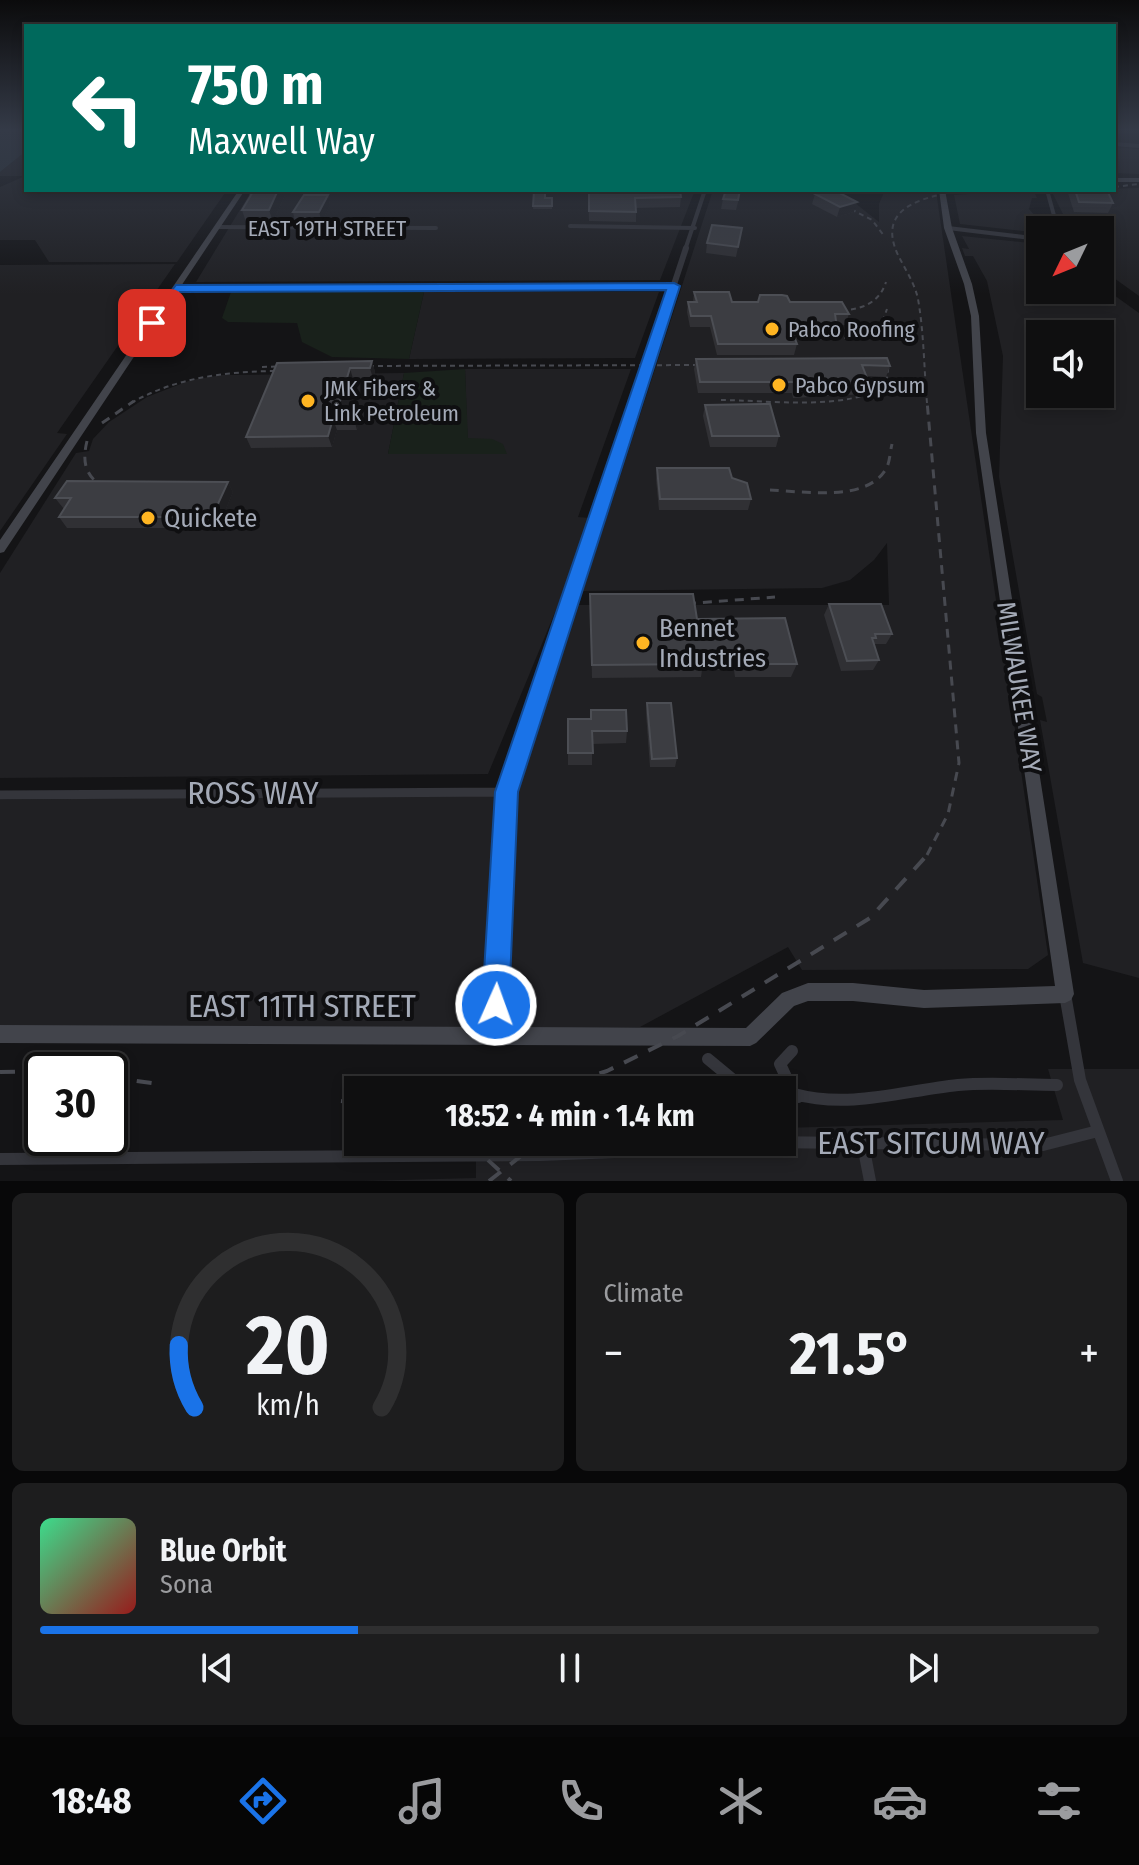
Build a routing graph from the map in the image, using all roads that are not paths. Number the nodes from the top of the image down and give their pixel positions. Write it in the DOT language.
graph roads {
  1 [pos="241,192"];
  2 [pos="704,192"];
  3 [pos="942,192"];
  4 [pos="1048,192"];
  5 [pos="1054,216"];
  6 [pos="570,226"];
  7 [pos="218,227"];
  8 [pos="436,228"];
  9 [pos="695,228"];
  10 [pos="948,228"];
  11 [pos="1026,237"];
  12 [pos="674,286"];
  13 [pos="176,288"];
  14 [pos="0,549"];
  15 [pos="507,792"];
  16 [pos="0,795"];
  17 [pos="1065,994"];
  18 [pos="0,1034"];
  19 [pos="494,1036"];
  20 [pos="792,1051"];
  21 [pos="708,1059"];
  22 [pos="729,1076"];
  23 [pos="1057,1085"];
  24 [pos="796,1097"];
  25 [pos="799,1097"];
  26 [pos="1098,1131"];
  27 [pos="796,1143"];
  28 [pos="863,1145"];
  29 [pos="521,1156"];
  30 [pos="0,1159"];
  31 [pos="870,1181"];
  32 [pos="1117,1181"];
  1 -- 7 [label="street"];
  2 -- 9 [label="street"];
  3 -- 10 [label="street, MILWAUKEE WAY"];
  4 -- 5 [label="street"];
  6 -- 9 [label="street"];
  7 -- 8 [label="street, EAST 19TH STREET"];
  7 -- 13 [label="street"];
  9 -- 12 [label="street"];
  10 -- 11 [label="street"];
  10 -- 17 [label="street, MILWAUKEE WAY"];
  12 -- 13 [label="street"];
  12 -- 15 [label="street"];
  13 -- 14 [label="street"];
  15 -- 16 [label="street, ROSS WAY"];
  15 -- 19 [label="street"];
  17 -- 19 [label="street, EAST 11TH STREET"];
  17 -- 26 [label="street, MILWAUKEE WAY"];
  18 -- 19 [label="street, EAST 11TH STREET"];
  20 -- 25 [label="street"];
  21 -- 22 [label="street"];
  23 -- 25 [label="street"];
  24 -- 25 [label="street"];
  26 -- 28 [label="street, EAST SITCUM WAY"];
  26 -- 32 [label="street, MILWAUKEE WAY"];
  27 -- 28 [label="street, EAST SITCUM WAY"];
  28 -- 31 [label="street"];
  29 -- 30 [label="street"];
}
